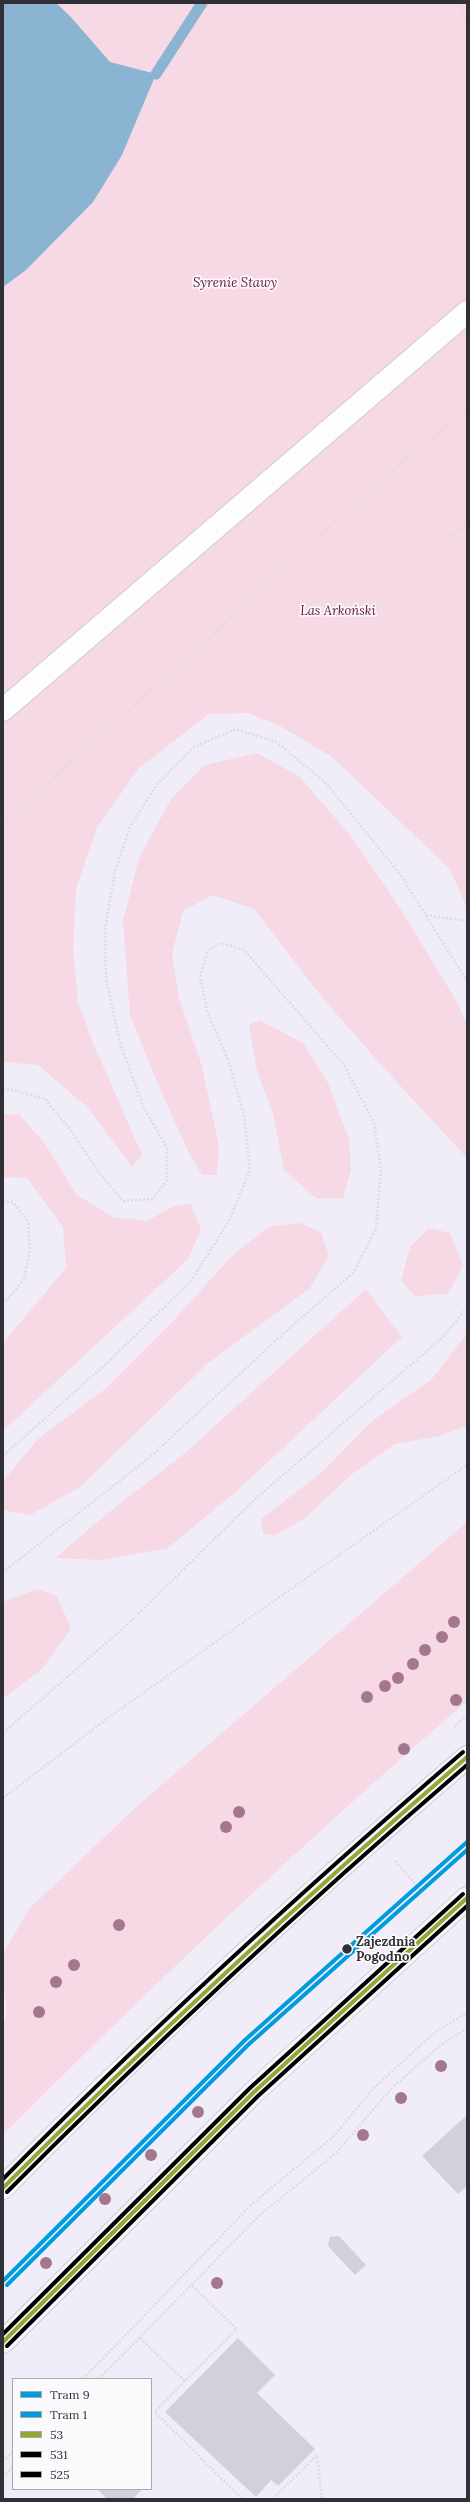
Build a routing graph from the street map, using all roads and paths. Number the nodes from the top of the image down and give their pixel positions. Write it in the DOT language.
graph roads {
  1 [pos="456,3"];
  2 [pos="467,21"];
  3 [pos="467,312"];
  4 [pos="467,410"];
  5 [pos="467,524"];
  6 [pos="438,546"];
  7 [pos="3,710"];
  8 [pos="3,824"];
  9 [pos="426,915"];
  10 [pos="467,922"];
  11 [pos="467,981"];
  12 [pos="3,1090"];
  13 [pos="3,1202"];
  14 [pos="3,1304"];
  15 [pos="467,1308"];
  16 [pos="3,1456"];
  17 [pos="467,1465"];
  18 [pos="3,1572"];
  19 [pos="3,1733"];
  20 [pos="467,1757"];
  21 [pos="3,1798"];
  22 [pos="393,1859"];
  23 [pos="428,1898"];
  24 [pos="467,1898"];
  25 [pos="467,2013"];
  26 [pos="467,2028"];
  27 [pos="3,2188"];
  28 [pos="191,2285"];
  29 [pos="140,2338"];
  30 [pos="3,2342"];
  31 [pos="84,2378"];
  32 [pos="100,2378"];
  33 [pos="185,2381"];
  34 [pos="12,2452"];
  35 [pos="3,2462"];
  36 [pos="12,2467"];
  37 [pos="3,2477"];
  38 [pos="242,2499"];
  39 [pos="273,2499"];
  40 [pos="322,2499"];
  1 -- 2 [label="path"];
  3 -- 7 [label="street"];
  4 -- 8 [label="path"];
  5 -- 6 [label="path"];
  9 -- 10 [label="path"];
  9 -- 11 [label="path"];
  9 -- 12 [label="path"];
  13 -- 14 [label="path"];
  15 -- 19 [label="path"];
  16 -- 18 [label="path"];
  17 -- 21 [label="path"];
  20 -- 27 [label="main road"];
  22 -- 23 [label="path"];
  24 -- 30 [label="main road"];
  25 -- 31 [label="path"];
  26 -- 28 [label="path"];
  28 -- 29 [label="path"];
  28 -- 33 [label="path"];
  29 -- 32 [label="path"];
  29 -- 33 [label="path"];
  33 -- 38 [label="path"];
  34 -- 35 [label="path"];
  36 -- 37 [label="path"];
  39 -- 40 [label="path"];
}
